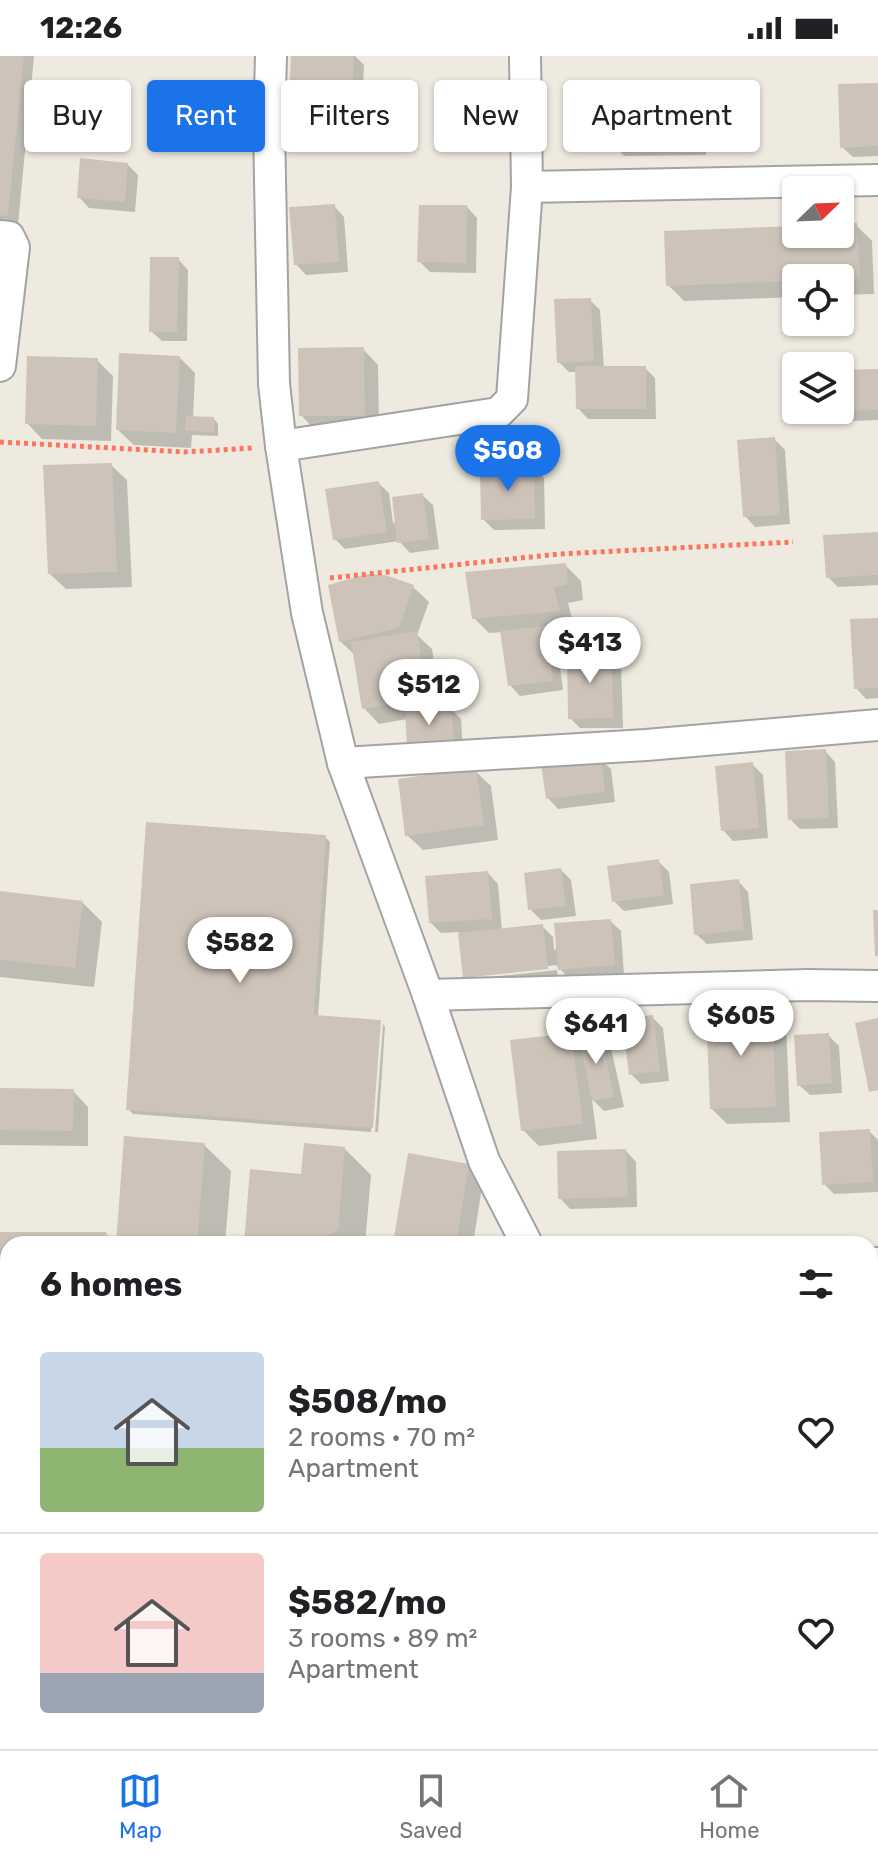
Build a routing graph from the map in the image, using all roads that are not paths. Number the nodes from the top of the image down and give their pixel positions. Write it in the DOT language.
graph roads {
  1 [pos="271,56"];
  2 [pos="525,56"];
  3 [pos="878,180"];
  4 [pos="527,187"];
  5 [pos="0,236"];
  6 [pos="0,366"];
  7 [pos="281,446"];
  8 [pos="878,725"];
  9 [pos="343,763"];
  10 [pos="878,986"];
  11 [pos="428,995"];
  12 [pos="523,1236"];
  1 -- 7 [label="street"];
  2 -- 4 [label="street"];
  3 -- 4 [label="street"];
  4 -- 7 [label="street"];
  5 -- 6 [label="street"];
  7 -- 9 [label="street"];
  8 -- 9 [label="street"];
  9 -- 11 [label="street"];
  10 -- 11 [label="street"];
  11 -- 12 [label="street"];
}
